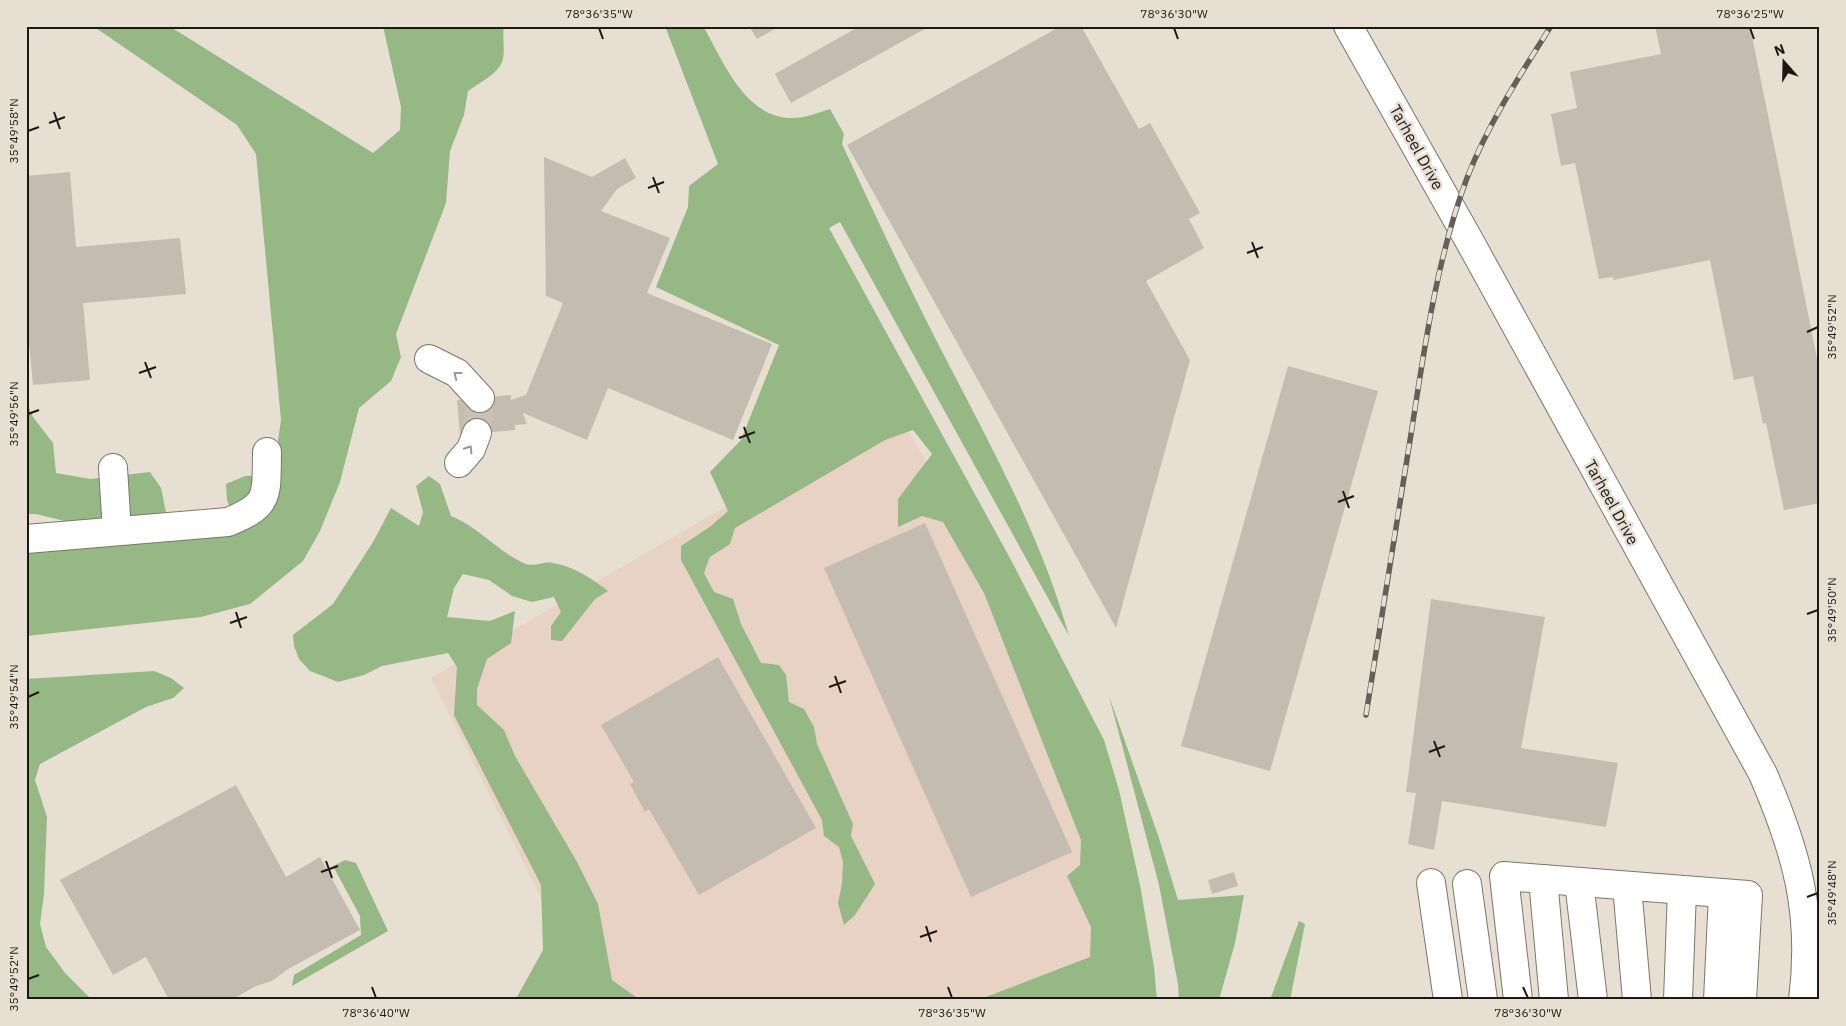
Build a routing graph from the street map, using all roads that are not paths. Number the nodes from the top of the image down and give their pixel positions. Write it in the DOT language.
graph roads {
  1 [pos="1348,26"];
  2 [pos="429,359"];
  3 [pos="480,398"];
  4 [pos="477,433"];
  5 [pos="267,452"];
  6 [pos="459,463"];
  7 [pos="113,468"];
  8 [pos="117,532"];
  9 [pos="26,540"];
  10 [pos="1543,879"];
  11 [pos="1579,882"];
  12 [pos="1431,883"];
  13 [pos="1467,884"];
  14 [pos="1627,886"];
  15 [pos="1682,890"];
  16 [pos="1723,894"];
  17 [pos="1448,1000"];
  18 [pos="1483,1000"];
  19 [pos="1518,1000"];
  20 [pos="1554,1000"];
  21 [pos="1593,1000"];
  22 [pos="1637,1000"];
  23 [pos="1678,1000"];
  24 [pos="1718,1000"];
  25 [pos="1742,1000"];
  26 [pos="1803,1000"];
  1 -- 26 [label="street, Tarheel Drive"];
  3 -- 2 [label="street, one-way"];
  6 -- 4 [label="street, one-way"];
  5 -- 8 [label="street"];
  7 -- 8 [label="street"];
  8 -- 9 [label="street"];
  10 -- 11 [label="street"];
  10 -- 19 [label="street"];
  10 -- 20 [label="street"];
  11 -- 14 [label="street"];
  11 -- 21 [label="street"];
  12 -- 17 [label="street"];
  13 -- 18 [label="street"];
  14 -- 15 [label="street"];
  14 -- 22 [label="street"];
  15 -- 16 [label="street"];
  15 -- 23 [label="street"];
  16 -- 24 [label="street"];
  16 -- 25 [label="street"];
}
